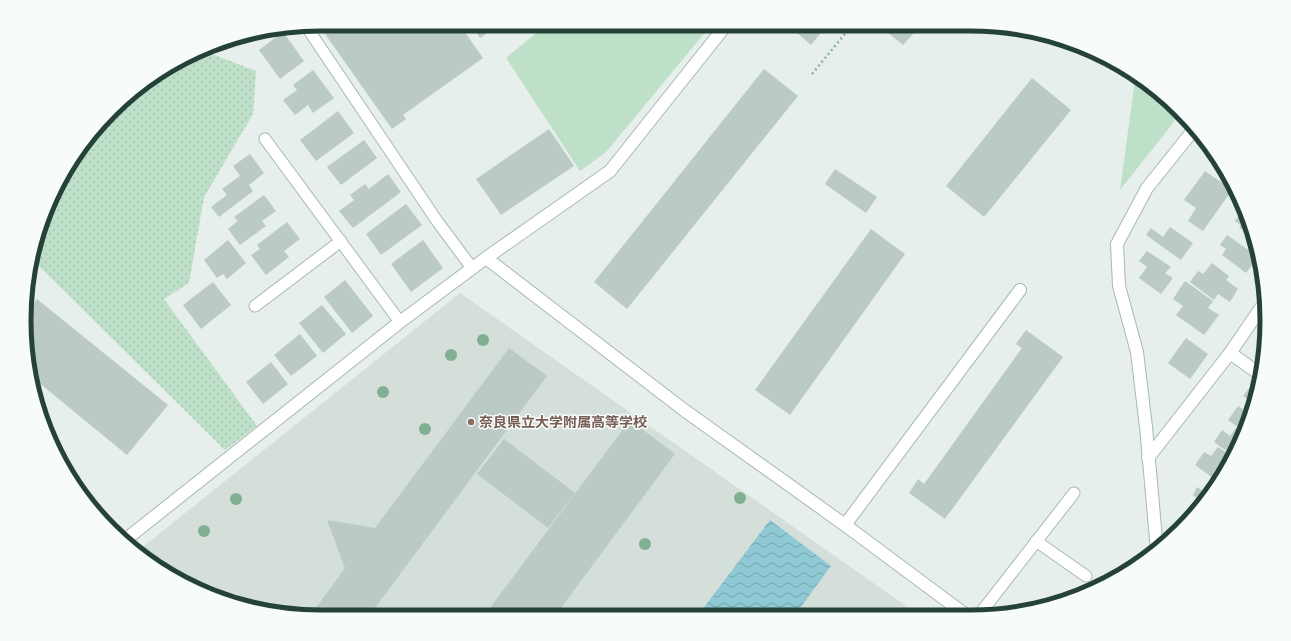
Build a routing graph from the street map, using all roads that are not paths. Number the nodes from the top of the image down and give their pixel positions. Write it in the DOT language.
graph roads {
  1 [pos="721,31"];
  2 [pos="310,32"];
  3 [pos="1191,133"];
  4 [pos="265,139"];
  5 [pos="341,241"];
  6 [pos="486,258"];
  7 [pos="472,268"];
  8 [pos="1020,290"];
  9 [pos="255,306"];
  10 [pos="1259,310"];
  11 [pos="400,322"];
  12 [pos="1230,353"];
  13 [pos="1255,371"];
  14 [pos="1148,458"];
  15 [pos="1074,493"];
  16 [pos="845,525"];
  17 [pos="129,537"];
  18 [pos="1036,541"];
  19 [pos="1155,543"];
  20 [pos="1086,576"];
  21 [pos="983,609"];
  22 [pos="959,610"];
  1 -- 6 [label="street"];
  2 -- 7 [label="lane"];
  3 -- 14 [label="street"];
  4 -- 5 [label="lane"];
  5 -- 9 [label="lane"];
  5 -- 11 [label="lane"];
  6 -- 7 [label="street"];
  6 -- 16 [label="street"];
  7 -- 11 [label="street"];
  8 -- 16 [label="street"];
  10 -- 12 [label="street"];
  11 -- 17 [label="street"];
  12 -- 13 [label="street"];
  12 -- 14 [label="street"];
  14 -- 19 [label="street"];
  15 -- 18 [label="lane"];
  16 -- 22 [label="street"];
  18 -- 20 [label="lane"];
  18 -- 21 [label="lane"];
}
